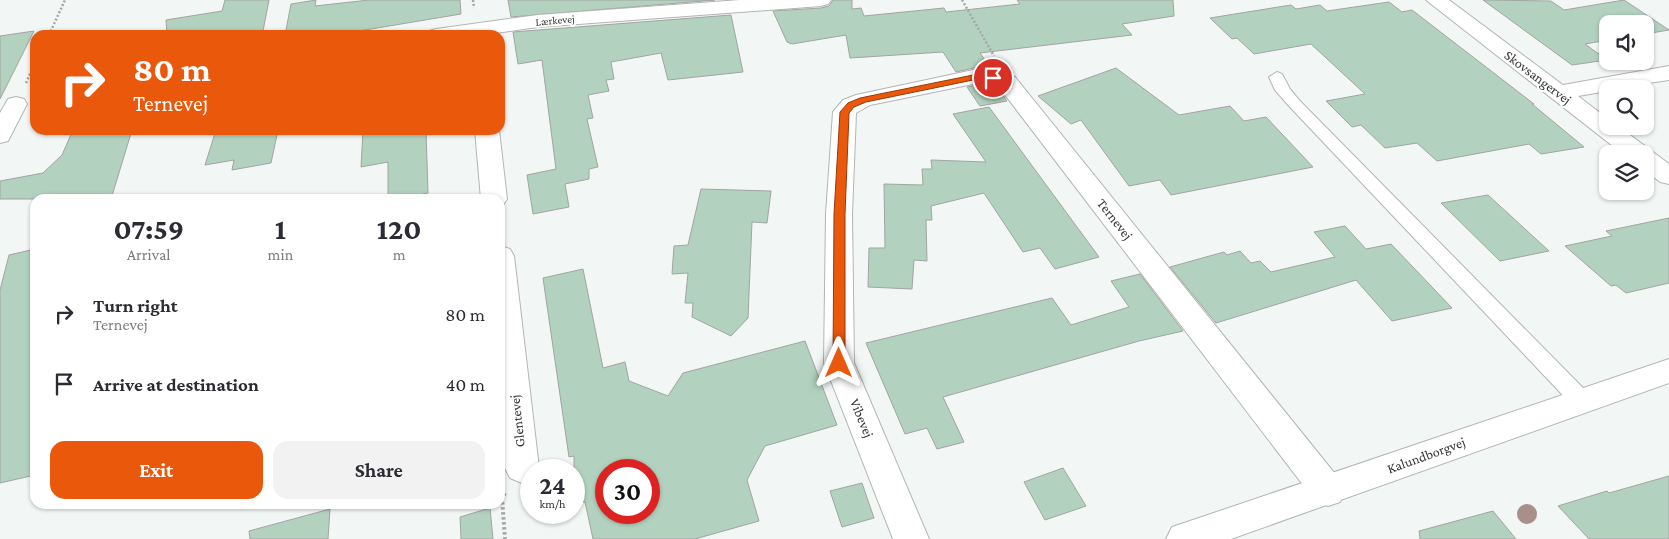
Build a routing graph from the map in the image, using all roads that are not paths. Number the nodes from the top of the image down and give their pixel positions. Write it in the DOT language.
graph roads {
  1 [pos="821,0"];
  2 [pos="1436,0"];
  3 [pos="487,30"];
  4 [pos="1669,73"];
  5 [pos="1277,77"];
  6 [pos="1558,92"];
  7 [pos="17,104"];
  8 [pos="845,112"];
  9 [pos="488,135"];
  10 [pos="0,136"];
  11 [pos="1627,145"];
  12 [pos="1654,165"];
  13 [pos="1669,176"];
  14 [pos="493,194"];
  15 [pos="505,304"];
  16 [pos="1669,371"];
  17 [pos="1581,400"];
  18 [pos="521,459"];
  19 [pos="1328,491"];
  20 [pos="911,539"];
  21 [pos="1184,539"];
  1 -- 3 [label="street, Lærkevej"];
  2 -- 6 [label="street, Skovsangervej"];
  4 -- 6 [label="street"];
  5 -- 17 [label="lane"];
  6 -- 11 [label="street, Skovsangervej"];
  7 -- 10 [label="street"];
  8 -- 19 [label="street, Ternevej"];
  8 -- 20 [label="street, Vibevej"];
  9 -- 14 [label="street"];
  12 -- 13 [label="street"];
  15 -- 18 [label="street, Glentevej"];
  16 -- 17 [label="street, Kalundborgvej"];
  17 -- 19 [label="street, Kalundborgvej"];
  19 -- 21 [label="street, Kalundborgvej"];
}
